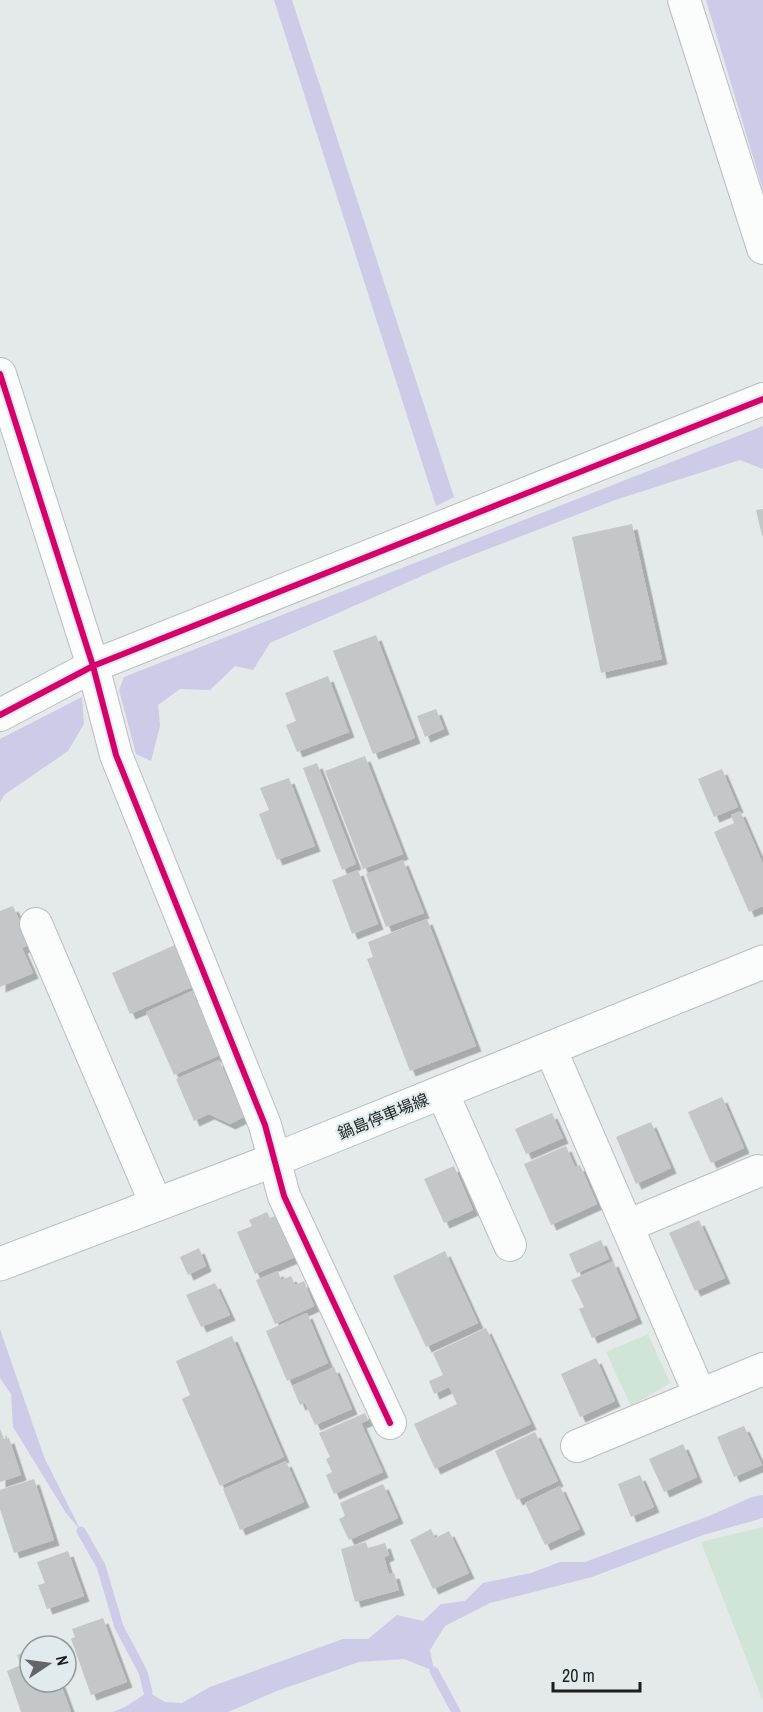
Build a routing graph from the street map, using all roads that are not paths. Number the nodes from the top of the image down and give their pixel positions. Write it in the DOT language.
graph roads {
  1 [pos="684,0"];
  2 [pos="763,248"];
  3 [pos="0,374"];
  4 [pos="763,399"];
  5 [pos="93,666"];
  6 [pos="0,716"];
  7 [pos="36,924"];
  8 [pos="763,962"];
  9 [pos="550,1048"];
  10 [pos="442,1092"];
  11 [pos="274,1160"];
  12 [pos="758,1171"];
  13 [pos="156,1204"];
  14 [pos="627,1226"];
  15 [pos="510,1245"];
  16 [pos="0,1264"];
  17 [pos="763,1369"];
  18 [pos="700,1395"];
  19 [pos="390,1423"];
  20 [pos="577,1446"];
  1 -- 2 [label="street"];
  3 -- 5 [label="street"];
  4 -- 5 [label="street"];
  5 -- 6 [label="street"];
  5 -- 11 [label="street"];
  7 -- 13 [label="street"];
  8 -- 9 [label="main road, 鍋島停車場線"];
  9 -- 10 [label="main road, 鍋島停車場線"];
  9 -- 14 [label="street"];
  10 -- 11 [label="main road, 鍋島停車場線"];
  10 -- 15 [label="street"];
  11 -- 13 [label="main road, 鍋島停車場線"];
  11 -- 19 [label="street"];
  12 -- 14 [label="street"];
  13 -- 16 [label="main road, 鍋島停車場線"];
  14 -- 18 [label="street"];
  17 -- 18 [label="street"];
  18 -- 20 [label="street"];
}
